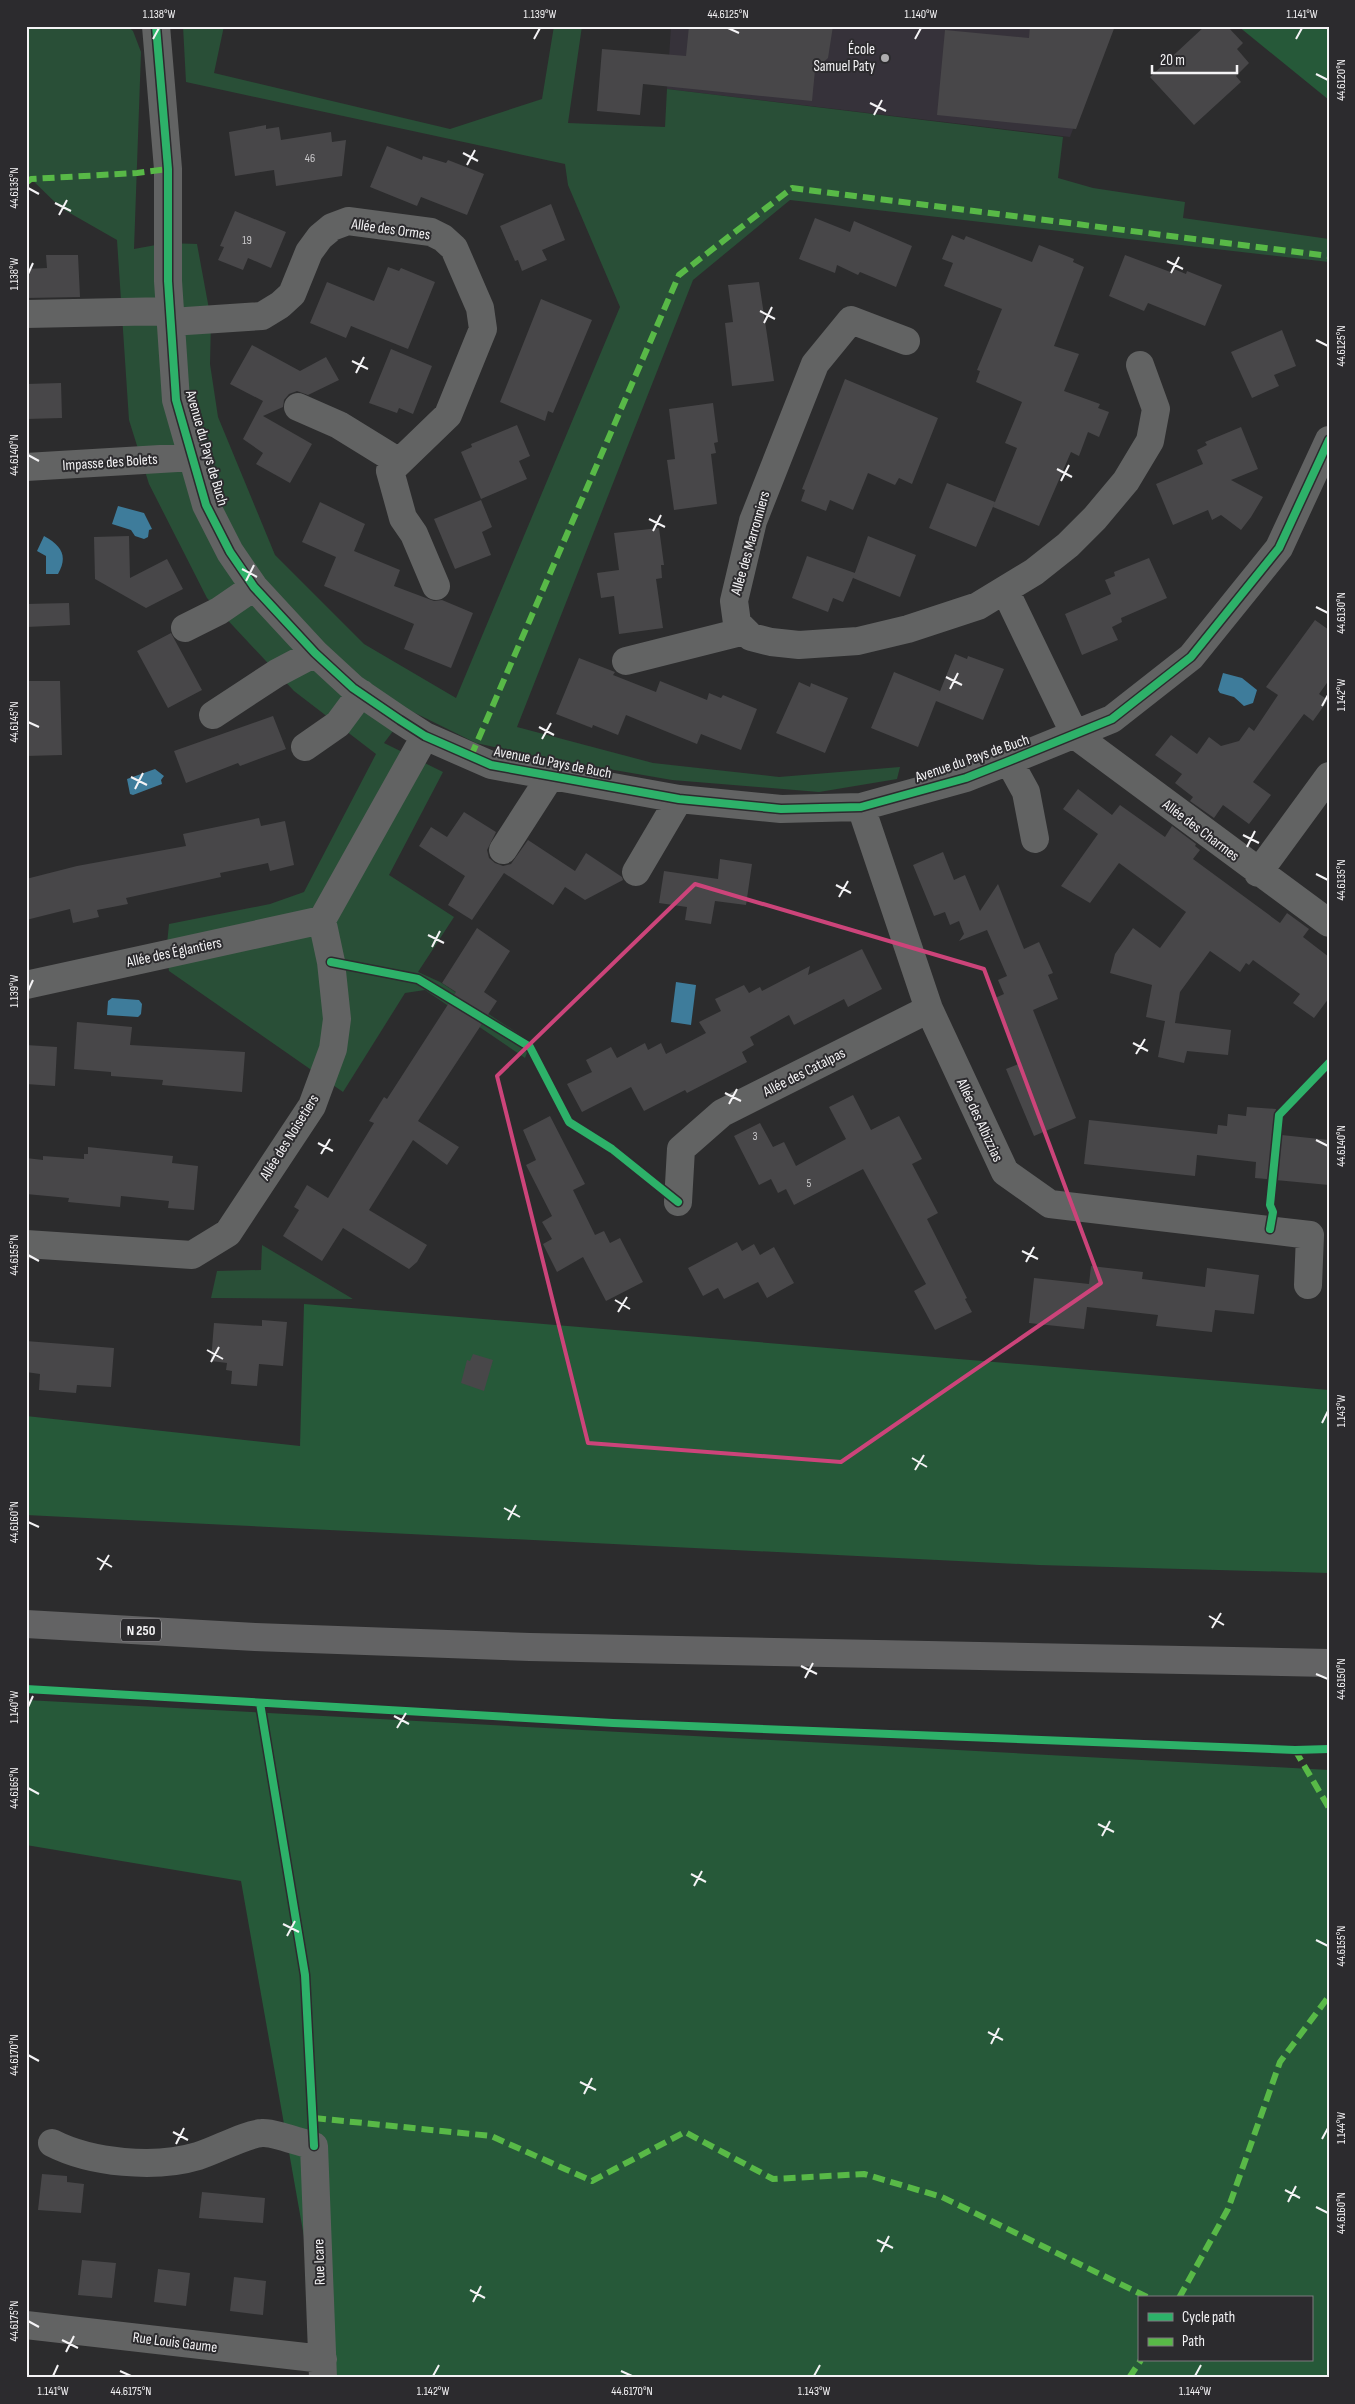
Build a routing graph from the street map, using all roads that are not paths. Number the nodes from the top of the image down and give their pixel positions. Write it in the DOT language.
graph roads {
  1 [pos="156,26"];
  2 [pos="26,314"];
  3 [pos="171,317"];
  4 [pos="906,341"];
  5 [pos="1140,365"];
  6 [pos="298,407"];
  7 [pos="1329,440"];
  8 [pos="194,457"];
  9 [pos="394,466"];
  10 [pos="26,467"];
  11 [pos="436,586"];
  12 [pos="254,587"];
  13 [pos="1005,590"];
  14 [pos="185,628"];
  15 [pos="745,631"];
  16 [pos="315,654"];
  17 [pos="626,661"];
  18 [pos="361,694"];
  19 [pos="213,715"];
  20 [pos="1075,735"];
  21 [pos="425,736"];
  22 [pos="305,747"];
  23 [pos="1009,762"];
  24 [pos="1329,776"];
  25 [pos="550,777"];
  26 [pos="678,800"];
  27 [pos="861,807"];
  28 [pos="1035,839"];
  29 [pos="503,850"];
  30 [pos="636,872"];
  31 [pos="1258,872"];
  32 [pos="322,920"];
  33 [pos="1329,923"];
  34 [pos="26,985"];
  35 [pos="929,1009"];
  36 [pos="678,1202"];
  37 [pos="26,1244"];
  38 [pos="1308,1285"];
  39 [pos="26,1624"];
  40 [pos="1329,1663"];
  41 [pos="52,2143"];
  42 [pos="26,2325"];
  43 [pos="323,2369"];
  1 -- 3 [label="street, Avenue du Pays de Buch"];
  2 -- 3 [label="street, Allée des Ormes"];
  3 -- 8 [label="street, Avenue du Pays de Buch"];
  3 -- 9 [label="street, Allée des Ormes"];
  4 -- 15 [label="street, Allée des Marronniers"];
  5 -- 13 [label="street"];
  6 -- 9 [label="street"];
  7 -- 20 [label="street, Avenue du Pays de Buch"];
  8 -- 10 [label="street, Impasse des Bolets"];
  8 -- 12 [label="street, Avenue du Pays de Buch"];
  9 -- 11 [label="street"];
  12 -- 14 [label="street"];
  12 -- 16 [label="street, Avenue du Pays de Buch"];
  13 -- 15 [label="street"];
  13 -- 20 [label="street"];
  15 -- 17 [label="street"];
  16 -- 18 [label="street, Avenue du Pays de Buch"];
  16 -- 19 [label="street"];
  18 -- 21 [label="street, Avenue du Pays de Buch"];
  18 -- 22 [label="street"];
  20 -- 23 [label="street, Avenue du Pays de Buch"];
  20 -- 31 [label="street, Allée des Charmes"];
  21 -- 25 [label="street, Avenue du Pays de Buch"];
  21 -- 32 [label="street"];
  23 -- 27 [label="street, Avenue du Pays de Buch"];
  23 -- 28 [label="street"];
  24 -- 31 [label="street"];
  25 -- 26 [label="street, Avenue du Pays de Buch"];
  25 -- 29 [label="street"];
  26 -- 27 [label="street, Avenue du Pays de Buch"];
  26 -- 30 [label="street"];
  27 -- 35 [label="street, Allée des Albizzias"];
  31 -- 33 [label="street, Allée des Charmes"];
  32 -- 34 [label="street, Allée des Églantiers"];
  32 -- 37 [label="street, Allée des Noisetiers"];
  35 -- 36 [label="street, Allée des Catalpas"];
  35 -- 38 [label="street, Allée des Albizzias"];
  39 -- 40 [label="main road, N 250"];
  41 -- 43 [label="street, Rue Icare"];
  42 -- 43 [label="street, Rue Louis Gaume"];
}
